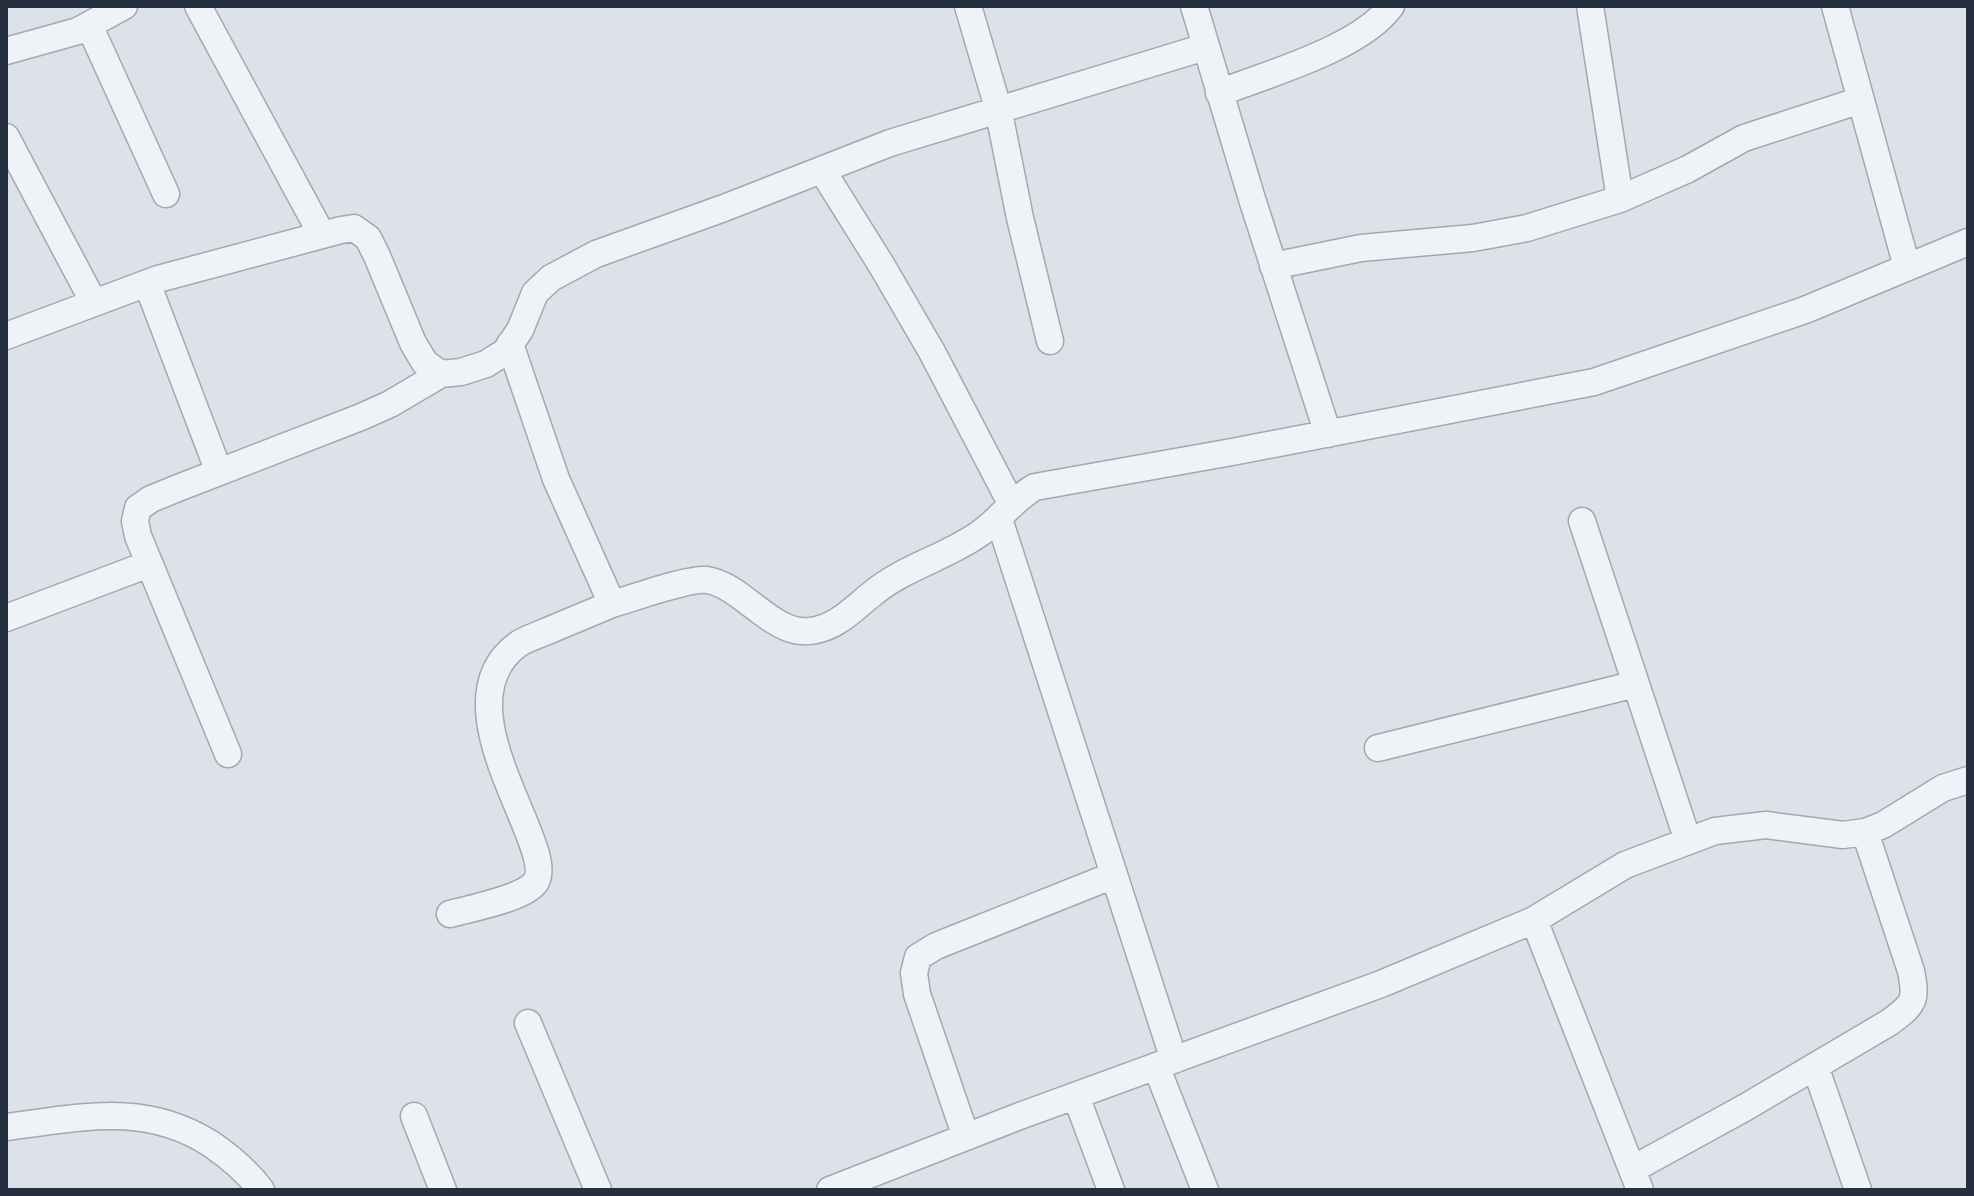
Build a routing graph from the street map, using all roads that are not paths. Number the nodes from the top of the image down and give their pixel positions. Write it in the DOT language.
graph roads {
  1 [pos="124,6"];
  2 [pos="198,6"];
  3 [pos="968,6"];
  4 [pos="1194,6"];
  5 [pos="1391,6"];
  6 [pos="1590,6"];
  7 [pos="1835,6"];
  8 [pos="89,25"];
  9 [pos="1205,47"];
  10 [pos="6,51"];
  11 [pos="1219,93"];
  12 [pos="1861,100"];
  13 [pos="998,108"];
  14 [pos="6,137"];
  15 [pos="822,170"];
  16 [pos="166,194"];
  17 [pos="1620,199"];
  18 [pos="322,235"];
  19 [pos="1968,242"];
  20 [pos="1273,266"];
  21 [pos="1907,267"];
  22 [pos="147,283"];
  23 [pos="94,303"];
  24 [pos="6,336"];
  25 [pos="1050,341"];
  26 [pos="510,344"];
  27 [pos="441,374"];
  28 [pos="1328,434"];
  29 [pos="219,472"];
  30 [pos="1005,512"];
  31 [pos="1582,521"];
  32 [pos="149,564"];
  33 [pos="612,604"];
  34 [pos="6,618"];
  35 [pos="1636,684"];
  36 [pos="1378,748"];
  37 [pos="228,754"];
  38 [pos="1968,780"];
  39 [pos="1865,832"];
  40 [pos="1688,841"];
  41 [pos="1114,875"];
  42 [pos="450,914"];
  43 [pos="1534,920"];
  44 [pos="528,1023"];
  45 [pos="1165,1063"];
  46 [pos="1815,1066"];
  47 [pos="1076,1096"];
  48 [pos="414,1116"];
  49 [pos="6,1127"];
  50 [pos="966,1137"];
  51 [pos="1636,1179"];
  52 [pos="261,1190"];
  53 [pos="443,1190"];
  54 [pos="598,1190"];
  55 [pos="830,1190"];
  56 [pos="1111,1190"];
  57 [pos="1205,1190"];
  58 [pos="1858,1190"];
  1 -- 8 [label="street"];
  2 -- 18 [label="street"];
  3 -- 13 [label="street"];
  4 -- 9 [label="street"];
  5 -- 11 [label="street"];
  6 -- 17 [label="street"];
  7 -- 12 [label="street"];
  8 -- 10 [label="street"];
  8 -- 16 [label="street"];
  9 -- 11 [label="street"];
  9 -- 13 [label="street"];
  11 -- 20 [label="street"];
  12 -- 17 [label="street"];
  12 -- 21 [label="street"];
  13 -- 15 [label="street"];
  13 -- 25 [label="street"];
  14 -- 23 [label="street"];
  15 -- 26 [label="street"];
  15 -- 30 [label="street"];
  17 -- 20 [label="street"];
  18 -- 22 [label="street"];
  18 -- 27 [label="street"];
  19 -- 21 [label="street"];
  20 -- 28 [label="street"];
  21 -- 28 [label="street"];
  22 -- 23 [label="street"];
  22 -- 29 [label="street"];
  23 -- 24 [label="street"];
  26 -- 27 [label="street"];
  26 -- 33 [label="street"];
  27 -- 29 [label="street"];
  28 -- 30 [label="street"];
  29 -- 32 [label="street"];
  30 -- 33 [label="street"];
  30 -- 41 [label="street"];
  31 -- 35 [label="street"];
  32 -- 34 [label="street"];
  32 -- 37 [label="street"];
  33 -- 42 [label="street"];
  35 -- 36 [label="street"];
  35 -- 40 [label="street"];
  38 -- 39 [label="street"];
  39 -- 40 [label="street"];
  39 -- 46 [label="street"];
  40 -- 43 [label="street"];
  41 -- 45 [label="street"];
  41 -- 50 [label="street"];
  43 -- 45 [label="street"];
  43 -- 51 [label="street"];
  44 -- 54 [label="street"];
  45 -- 47 [label="street"];
  45 -- 57 [label="street"];
  46 -- 51 [label="street"];
  46 -- 58 [label="street"];
  47 -- 50 [label="street"];
  47 -- 56 [label="street"];
  48 -- 53 [label="street"];
  49 -- 52 [label="street"];
  50 -- 55 [label="street"];
}
